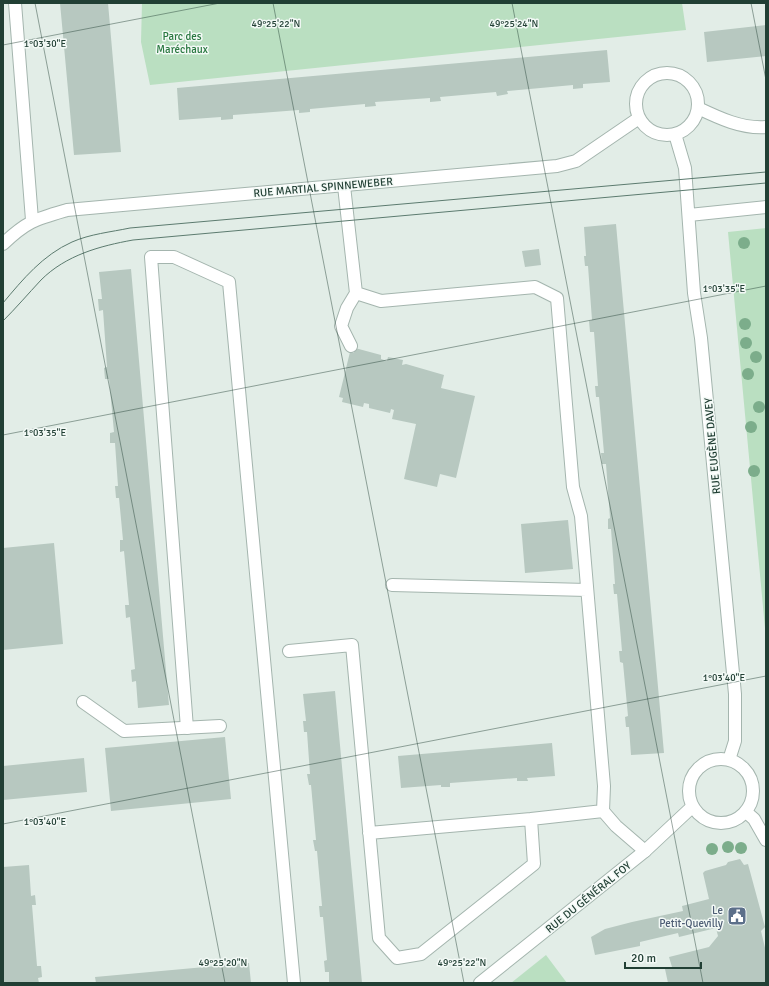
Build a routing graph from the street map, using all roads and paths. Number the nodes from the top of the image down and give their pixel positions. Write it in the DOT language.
graph roads {
  1 [pos="15,3"];
  2 [pos="698,108"];
  3 [pos="639,118"];
  4 [pos="766,127"];
  5 [pos="675,134"];
  6 [pos="344,186"];
  7 [pos="766,208"];
  8 [pos="689,215"];
  9 [pos="32,220"];
  10 [pos="3,244"];
  11 [pos="356,293"];
  12 [pos="351,346"];
  13 [pos="392,585"];
  14 [pos="587,590"];
  15 [pos="289,651"];
  16 [pos="84,702"];
  17 [pos="220,726"];
  18 [pos="187,728"];
  19 [pos="729,760"];
  20 [pos="692,807"];
  21 [pos="603,811"];
  22 [pos="746,812"];
  23 [pos="531,819"];
  24 [pos="369,833"];
  25 [pos="766,840"];
  26 [pos="646,851"];
  27 [pos="294,983"];
  28 [pos="480,983"];
  1 -- 9 [label="street"];
  2 -- 3 [label="street"];
  2 -- 4 [label="street"];
  2 -- 5 [label="street"];
  3 -- 5 [label="street"];
  3 -- 6 [label="street, RUE MARTIAL SPINNEWEBER"];
  5 -- 8 [label="street, RUE EUGÈNE DAVEY"];
  6 -- 9 [label="street, RUE MARTIAL SPINNEWEBER"];
  6 -- 11 [label="street"];
  7 -- 8 [label="street"];
  8 -- 19 [label="street, RUE EUGÈNE DAVEY"];
  9 -- 10 [label="street, RUE MARTIAL SPINNEWEBER"];
  11 -- 12 [label="street"];
  11 -- 14 [label="street"];
  13 -- 14 [label="street"];
  14 -- 21 [label="street"];
  15 -- 24 [label="street"];
  16 -- 18 [label="street"];
  17 -- 18 [label="street"];
  18 -- 27 [label="street"];
  19 -- 20 [label="street"];
  19 -- 22 [label="street"];
  20 -- 22 [label="street"];
  20 -- 26 [label="street, RUE DU GÉNÉRAL FOY"];
  21 -- 23 [label="street"];
  21 -- 26 [label="street"];
  22 -- 25 [label="street"];
  23 -- 24 [label="street"];
  23 -- 24 [label="street"];
  26 -- 28 [label="street, RUE DU GÉNÉRAL FOY"];
}
